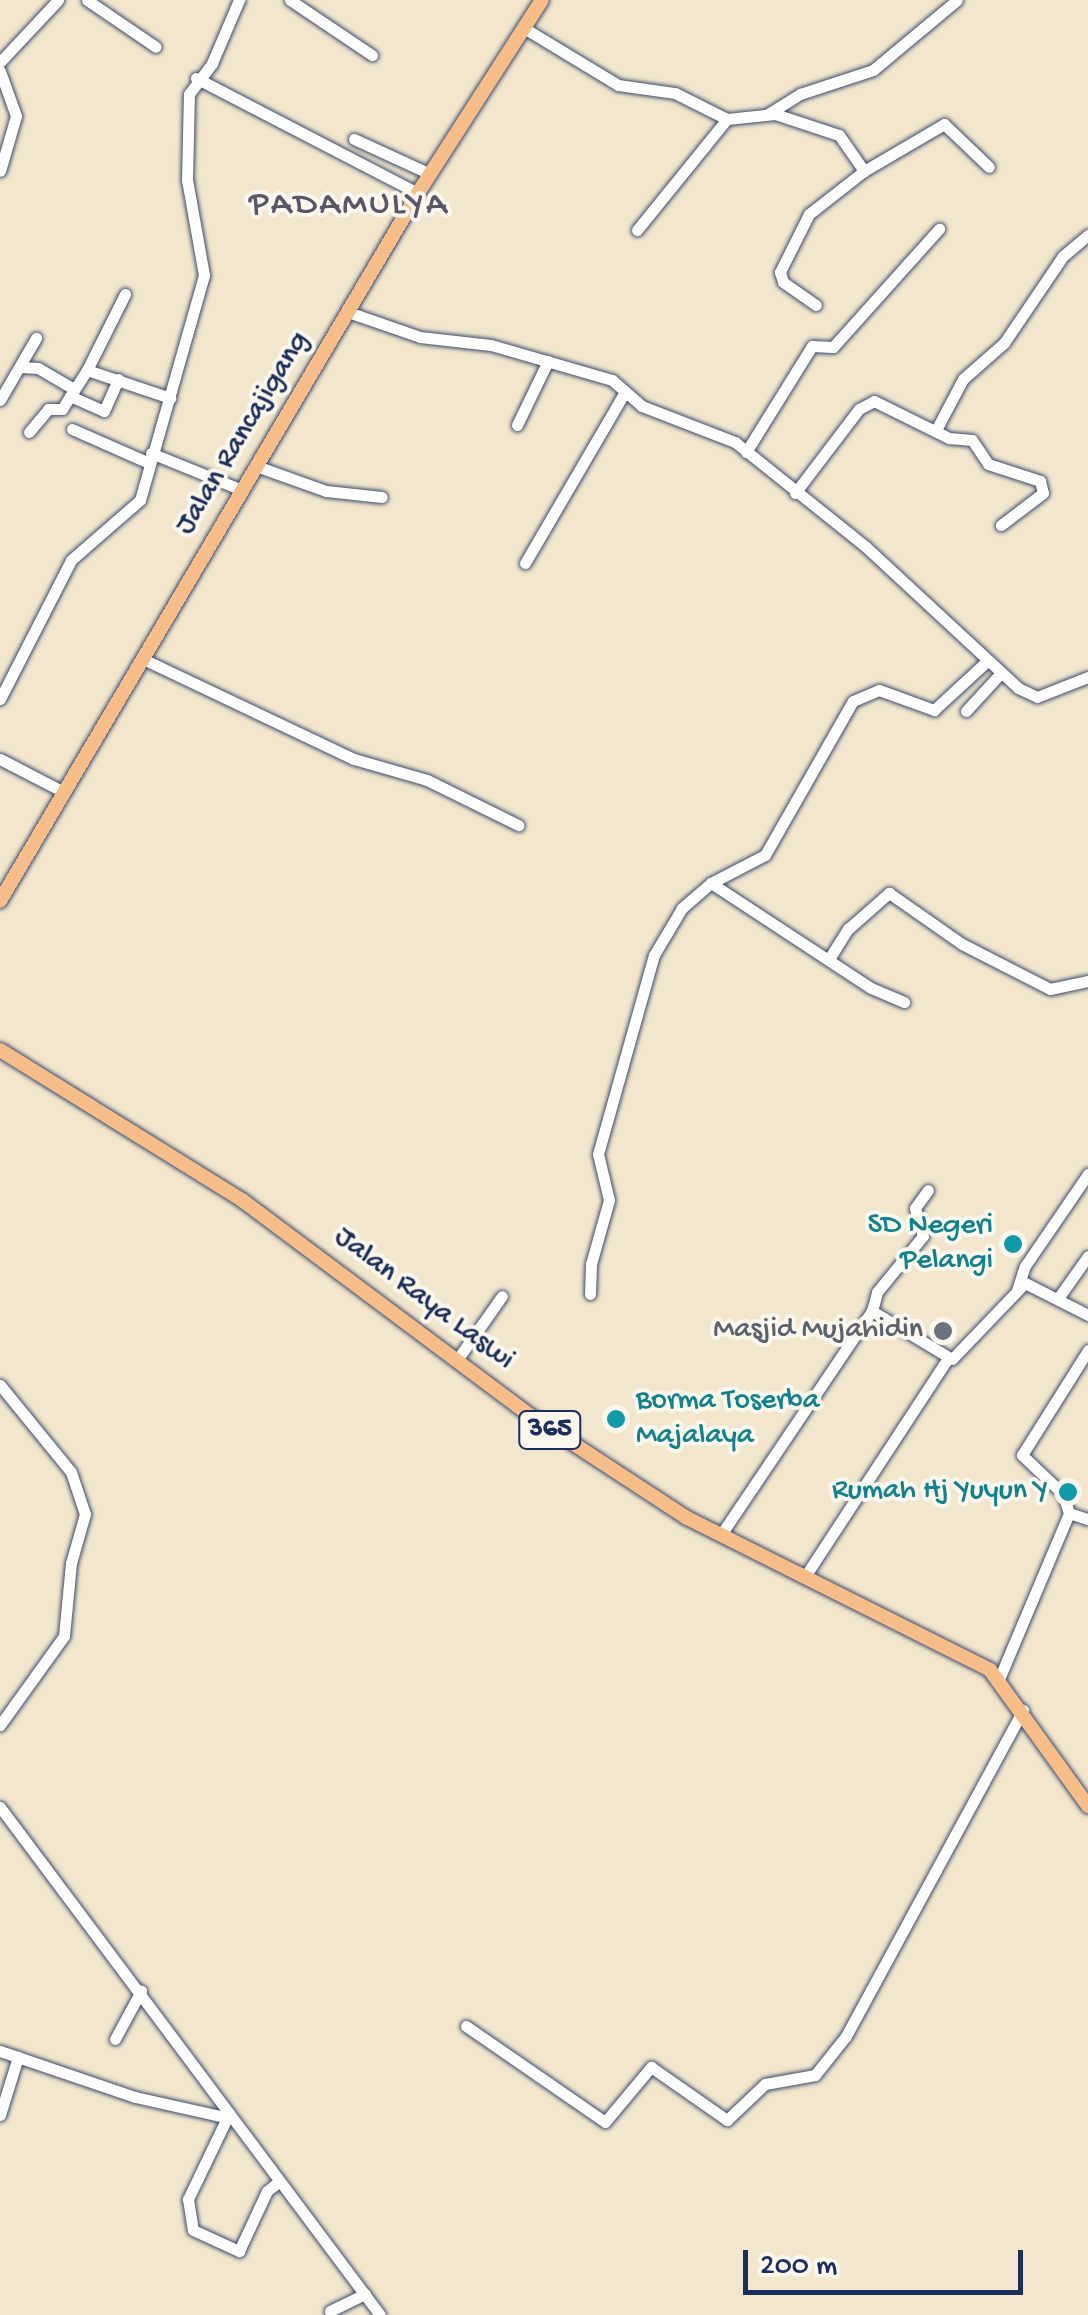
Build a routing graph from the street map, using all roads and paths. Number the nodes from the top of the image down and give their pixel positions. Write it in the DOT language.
graph roads {
  1 [pos="58,0"];
  2 [pos="88,0"];
  3 [pos="239,0"];
  4 [pos="290,0"];
  5 [pos="542,0"];
  6 [pos="957,0"];
  7 [pos="524,28"];
  8 [pos="156,47"];
  9 [pos="372,55"];
  10 [pos="0,62"];
  11 [pos="0,71"];
  12 [pos="205,84"];
  13 [pos="768,114"];
  14 [pos="727,119"];
  15 [pos="354,140"];
  16 [pos="989,166"];
  17 [pos="864,170"];
  18 [pos="0,171"];
  19 [pos="430,174"];
  20 [pos="418,192"];
  21 [pos="939,229"];
  22 [pos="638,230"];
  23 [pos="1088,235"];
  24 [pos="125,294"];
  25 [pos="816,304"];
  26 [pos="348,312"];
  27 [pos="36,338"];
  28 [pos="548,361"];
  29 [pos="21,367"];
  30 [pos="87,370"];
  31 [pos="118,379"];
  32 [pos="72,392"];
  33 [pos="626,392"];
  34 [pos="170,398"];
  35 [pos="0,400"];
  36 [pos="517,425"];
  37 [pos="72,428"];
  38 [pos="936,430"];
  39 [pos="30,432"];
  40 [pos="746,452"];
  41 [pos="155,458"];
  42 [pos="256,466"];
  43 [pos="242,490"];
  44 [pos="795,494"];
  45 [pos="382,497"];
  46 [pos="1001,524"];
  47 [pos="524,563"];
  48 [pos="143,659"];
  49 [pos="986,662"];
  50 [pos="999,675"];
  51 [pos="1088,677"];
  52 [pos="0,699"];
  53 [pos="966,710"];
  54 [pos="0,759"];
  55 [pos="64,792"];
  56 [pos="518,825"];
  57 [pos="711,883"];
  58 [pos="0,901"];
  59 [pos="830,958"];
  60 [pos="1088,981"];
  61 [pos="904,1002"];
  62 [pos="0,1050"];
  63 [pos="1088,1174"];
  64 [pos="928,1190"];
  65 [pos="1088,1256"];
  66 [pos="1017,1290"];
  67 [pos="590,1294"];
  68 [pos="502,1296"];
  69 [pos="1059,1297"];
  70 [pos="872,1311"];
  71 [pos="1088,1314"];
  72 [pos="1088,1350"];
  73 [pos="948,1358"];
  74 [pos="458,1360"];
  75 [pos="0,1385"];
  76 [pos="1069,1512"];
  77 [pos="1088,1519"];
  78 [pos="722,1533"];
  79 [pos="806,1576"];
  80 [pos="999,1679"];
  81 [pos="1023,1710"];
  82 [pos="0,1725"];
  83 [pos="1088,1806"];
  84 [pos="0,1807"];
  85 [pos="142,1992"];
  86 [pos="466,2026"];
  87 [pos="116,2039"];
  88 [pos="0,2051"];
  89 [pos="18,2057"];
  90 [pos="0,2115"];
  91 [pos="230,2118"];
  92 [pos="280,2181"];
  93 [pos="365,2294"];
  94 [pos="330,2311"];
  95 [pos="380,2315"];
  1 -- 10 [label="street"];
  2 -- 8 [label="street"];
  3 -- 12 [label="street"];
  4 -- 9 [label="street"];
  5 -- 7 [label="main road, Jalan Rancajigang"];
  6 -- 13 [label="street"];
  7 -- 14 [label="street"];
  7 -- 19 [label="main road, Jalan Rancajigang"];
  11 -- 18 [label="street"];
  12 -- 20 [label="street"];
  12 -- 34 [label="street"];
  13 -- 14 [label="street"];
  13 -- 17 [label="street"];
  14 -- 22 [label="street"];
  15 -- 19 [label="street"];
  16 -- 17 [label="street"];
  17 -- 25 [label="street"];
  19 -- 20 [label="main road, Jalan Rancajigang"];
  20 -- 26 [label="main road, Jalan Rancajigang"];
  21 -- 40 [label="street"];
  23 -- 38 [label="street"];
  24 -- 30 [label="street"];
  26 -- 28 [label="street"];
  26 -- 42 [label="main road, Jalan Rancajigang"];
  27 -- 29 [label="street"];
  28 -- 33 [label="street"];
  28 -- 36 [label="street"];
  29 -- 32 [label="street"];
  29 -- 35 [label="street"];
  30 -- 31 [label="street"];
  30 -- 32 [label="street"];
  31 -- 32 [label="street"];
  31 -- 34 [label="street"];
  32 -- 39 [label="street"];
  33 -- 40 [label="street"];
  33 -- 47 [label="street"];
  34 -- 41 [label="street"];
  37 -- 41 [label="street"];
  38 -- 44 [label="street"];
  38 -- 46 [label="street"];
  40 -- 44 [label="street"];
  41 -- 43 [label="street"];
  41 -- 52 [label="street"];
  42 -- 43 [label="main road, Jalan Rancajigang"];
  42 -- 45 [label="street"];
  43 -- 48 [label="main road, Jalan Rancajigang"];
  44 -- 49 [label="street"];
  48 -- 55 [label="main road, Jalan Rancajigang"];
  48 -- 56 [label="street"];
  49 -- 50 [label="street"];
  49 -- 57 [label="street"];
  50 -- 51 [label="street"];
  50 -- 53 [label="street"];
  54 -- 55 [label="street"];
  55 -- 58 [label="main road, Jalan Rancajigang"];
  57 -- 59 [label="street"];
  57 -- 67 [label="street"];
  59 -- 60 [label="street"];
  59 -- 61 [label="street"];
  62 -- 74 [label="main road, Jalan Raya Laswi / 365"];
  63 -- 66 [label="street"];
  64 -- 70 [label="street"];
  65 -- 69 [label="street"];
  66 -- 69 [label="street"];
  66 -- 73 [label="street"];
  68 -- 74 [label="street"];
  69 -- 71 [label="street"];
  70 -- 73 [label="street"];
  70 -- 78 [label="street"];
  72 -- 76 [label="street"];
  73 -- 79 [label="street"];
  74 -- 78 [label="main road, Jalan Raya Laswi / 365"];
  75 -- 82 [label="street"];
  76 -- 77 [label="street"];
  76 -- 80 [label="street"];
  78 -- 79 [label="main road, Jalan Raya Laswi / 365"];
  79 -- 80 [label="main road, Jalan Raya Laswi / 365"];
  80 -- 81 [label="main road, Jalan Raya Laswi / 365"];
  81 -- 83 [label="main road, Jalan Raya Laswi / 365"];
  81 -- 86 [label="street"];
  84 -- 85 [label="street"];
  85 -- 87 [label="street"];
  85 -- 91 [label="street"];
  88 -- 89 [label="street"];
  89 -- 90 [label="street"];
  89 -- 91 [label="street"];
  91 -- 92 [label="street"];
  91 -- 92 [label="street"];
  92 -- 93 [label="street"];
  93 -- 94 [label="street"];
  93 -- 95 [label="street"];
}
